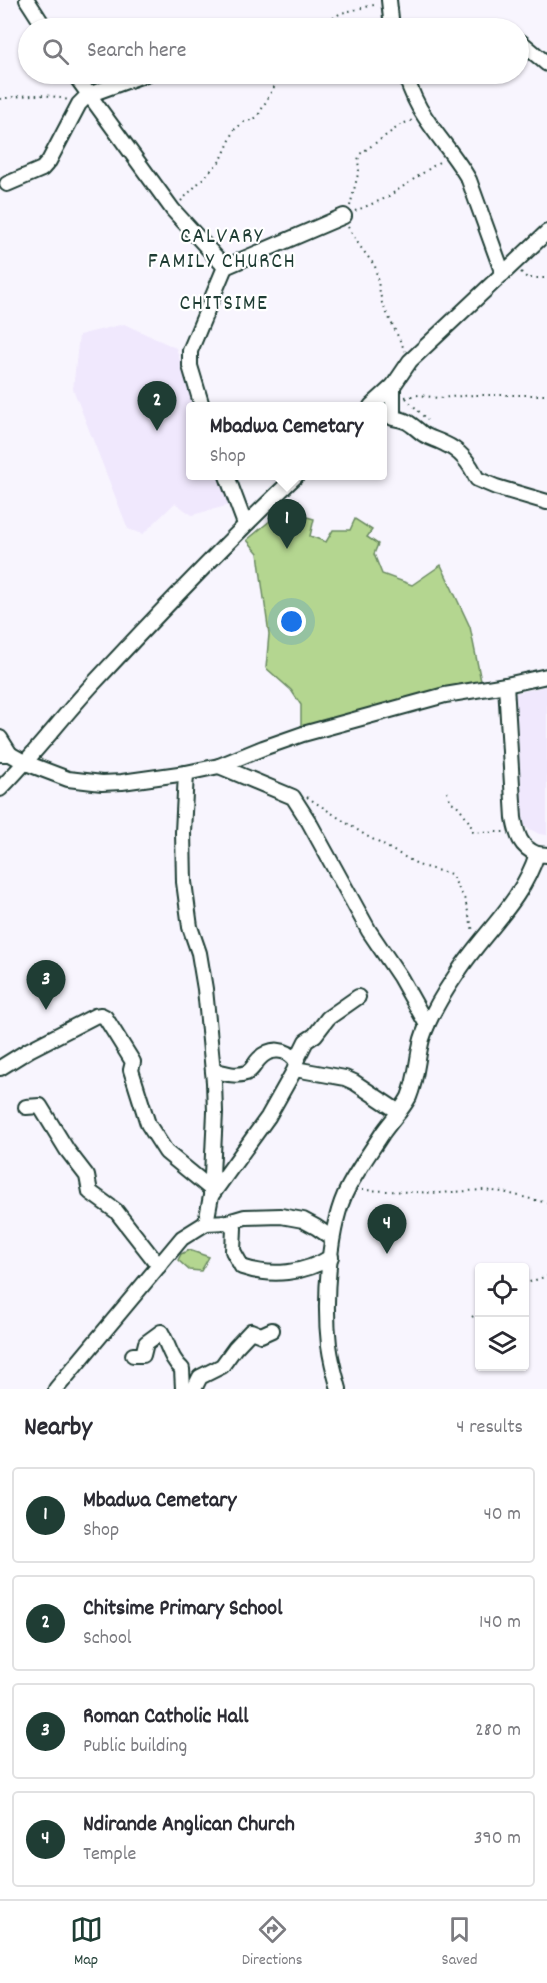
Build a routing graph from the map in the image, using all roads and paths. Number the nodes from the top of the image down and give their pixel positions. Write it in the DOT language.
graph roads {
  1 [pos="27,0"];
  2 [pos="389,1"];
  3 [pos="39,18"];
  4 [pos="333,18"];
  5 [pos="391,18"];
  6 [pos="529,49"];
  7 [pos="547,64"];
  8 [pos="78,84"];
  9 [pos="122,84"];
  10 [pos="276,84"];
  11 [pos="409,84"];
  12 [pos="0,99"];
  13 [pos="84,100"];
  14 [pos="425,117"];
  15 [pos="452,153"];
  16 [pos="7,184"];
  17 [pos="173,210"];
  18 [pos="344,216"];
  19 [pos="547,232"];
  20 [pos="225,267"];
  21 [pos="509,270"];
  22 [pos="547,278"];
  23 [pos="410,361"];
  24 [pos="393,386"];
  25 [pos="547,395"];
  26 [pos="405,397"];
  27 [pos="201,402"];
  28 [pos="375,402"];
  29 [pos="428,436"];
  30 [pos="228,480"];
  31 [pos="292,480"];
  32 [pos="547,502"];
  33 [pos="245,524"];
  34 [pos="547,675"];
  35 [pos="506,685"];
  36 [pos="0,738"];
  37 [pos="5,754"];
  38 [pos="26,763"];
  39 [pos="219,766"];
  40 [pos="186,773"];
  41 [pos="0,789"];
  42 [pos="447,792"];
  43 [pos="293,797"];
  44 [pos="516,833"];
  45 [pos="542,855"];
  46 [pos="476,946"];
  47 [pos="358,997"];
  48 [pos="427,1025"];
  49 [pos="295,1065"];
  50 [pos="0,1068"];
  51 [pos="213,1070"];
  52 [pos="26,1107"];
  53 [pos="399,1112"];
  54 [pos="347,1191"];
  55 [pos="211,1192"];
  56 [pos="547,1203"];
  57 [pos="228,1222"];
  58 [pos="206,1223"];
  59 [pos="332,1238"];
  60 [pos="331,1257"];
  61 [pos="159,1266"];
  62 [pos="547,1275"];
  63 [pos="529,1282"];
  64 [pos="475,1315"];
  65 [pos="472,1317"];
  66 [pos="272,1330"];
  67 [pos="133,1355"];
  68 [pos="56,1389"];
  69 [pos="183,1389"];
  70 [pos="194,1389"];
  71 [pos="339,1389"];
  1 -- 3 [label="street"];
  2 -- 4 [label="path"];
  2 -- 5 [label="street"];
  6 -- 7 [label="street"];
  8 -- 13 [label="street"];
  9 -- 13 [label="street"];
  10 -- 17 [label="path"];
  11 -- 14 [label="street"];
  12 -- 13 [label="path"];
  13 -- 16 [label="street"];
  13 -- 17 [label="street"];
  14 -- 15 [label="street"];
  14 -- 18 [label="path"];
  15 -- 18 [label="path"];
  15 -- 21 [label="street"];
  17 -- 20 [label="street"];
  18 -- 20 [label="street"];
  18 -- 23 [label="path"];
  19 -- 21 [label="street"];
  20 -- 27 [label="street"];
  21 -- 22 [label="path"];
  21 -- 23 [label="street"];
  23 -- 24 [label="street"];
  24 -- 26 [label="path"];
  24 -- 28 [label="street"];
  24 -- 29 [label="street"];
  25 -- 26 [label="path"];
  26 -- 29 [label="path"];
  29 -- 32 [label="street"];
  30 -- 33 [label="street"];
  31 -- 33 [label="street"];
  33 -- 38 [label="street"];
  34 -- 35 [label="street"];
  35 -- 39 [label="street"];
  35 -- 44 [label="street"];
  36 -- 37 [label="street"];
  37 -- 38 [label="street"];
  38 -- 40 [label="street"];
  38 -- 41 [label="street"];
  39 -- 40 [label="street"];
  39 -- 43 [label="street"];
  40 -- 51 [label="street"];
  42 -- 44 [label="path"];
  43 -- 46 [label="path"];
  43 -- 48 [label="street"];
  44 -- 45 [label="street"];
  45 -- 46 [label="street"];
  46 -- 48 [label="street"];
  47 -- 49 [label="street"];
  48 -- 53 [label="street"];
  49 -- 51 [label="street"];
  49 -- 53 [label="street"];
  49 -- 55 [label="street"];
  50 -- 55 [label="street"];
  51 -- 55 [label="street"];
  52 -- 61 [label="street"];
  53 -- 54 [label="street"];
  54 -- 56 [label="path"];
  54 -- 59 [label="street"];
  55 -- 58 [label="street"];
  57 -- 58 [label="street"];
  57 -- 59 [label="street"];
  57 -- 60 [label="street"];
  58 -- 61 [label="street"];
  59 -- 60 [label="street"];
  60 -- 71 [label="street"];
  61 -- 68 [label="street"];
  62 -- 63 [label="path"];
  64 -- 65 [label="path"];
  66 -- 70 [label="street"];
  67 -- 69 [label="street"];
}
